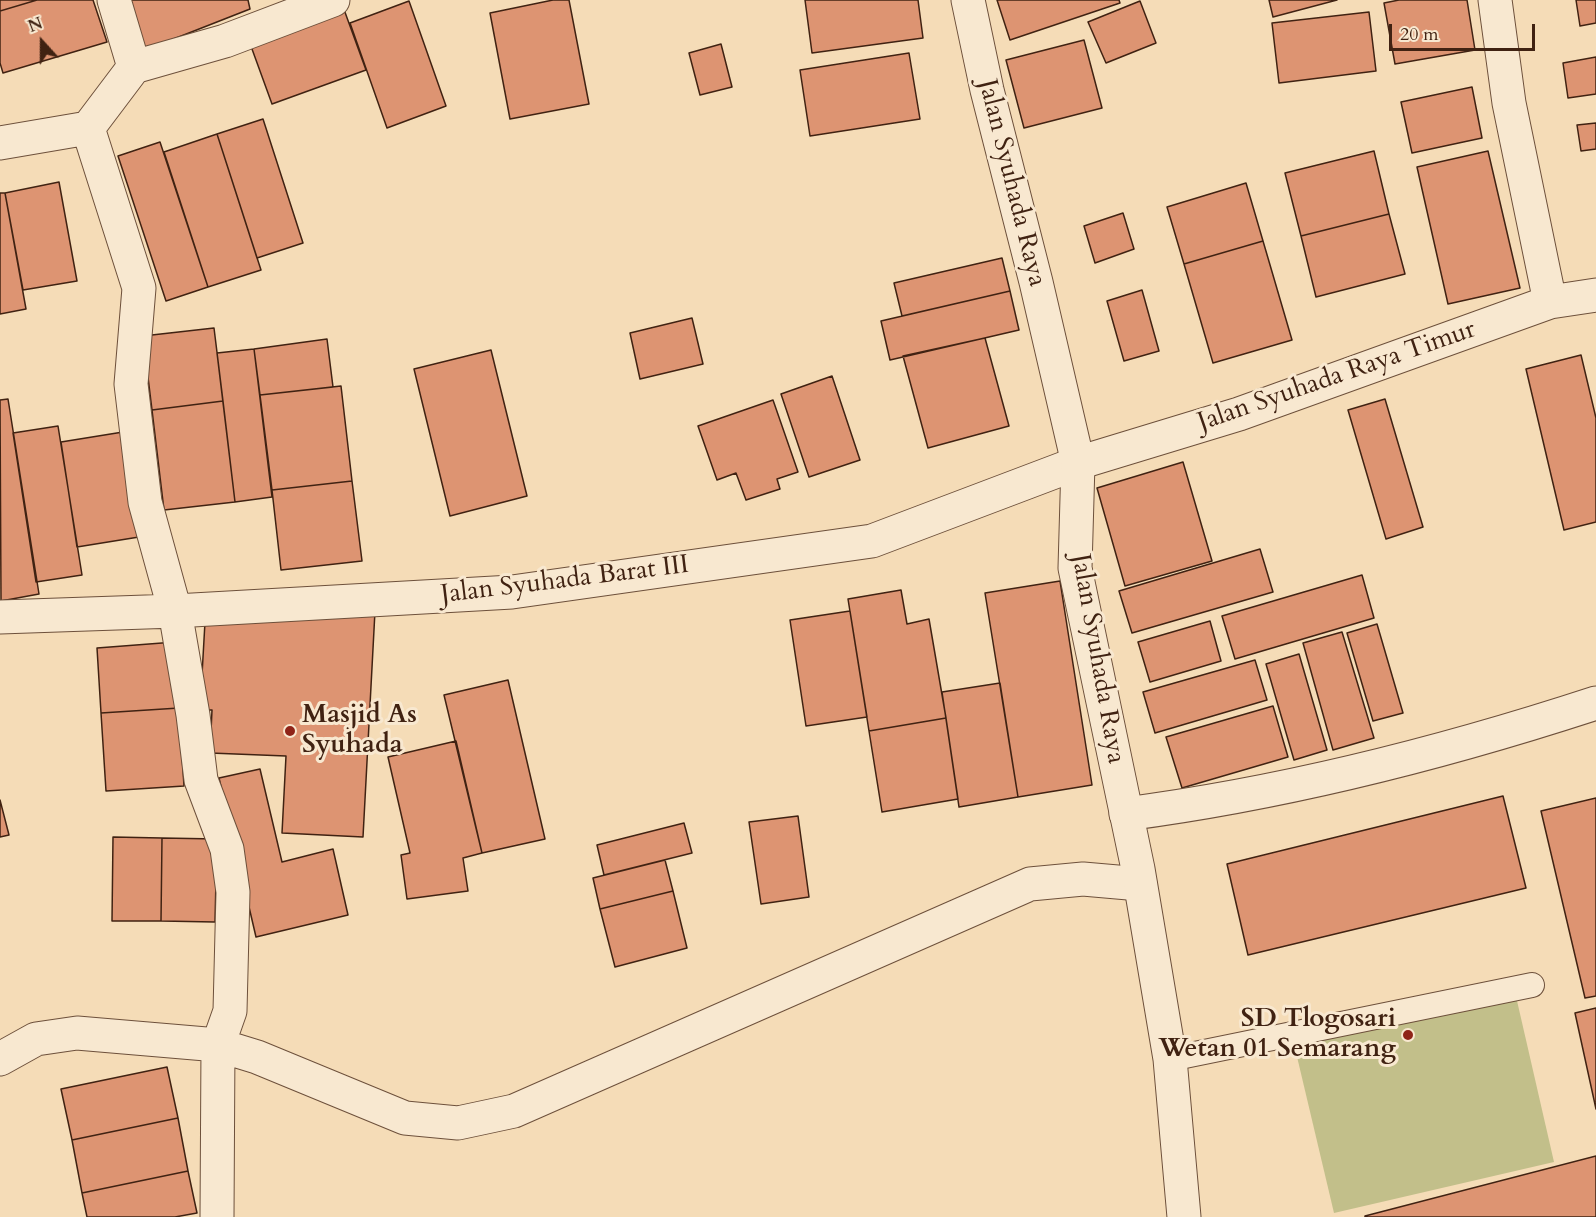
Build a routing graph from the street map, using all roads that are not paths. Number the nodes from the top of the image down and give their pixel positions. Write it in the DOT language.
graph roads {
  1 [pos="114,0"];
  2 [pos="333,0"];
  3 [pos="968,0"];
  4 [pos="1495,0"];
  5 [pos="134,67"];
  6 [pos="88,128"];
  7 [pos="0,143"];
  8 [pos="1596,295"];
  9 [pos="1550,302"];
  10 [pos="1078,463"];
  11 [pos="175,611"];
  12 [pos="0,617"];
  13 [pos="1596,703"];
  14 [pos="1128,822"];
  15 [pos="1139,876"];
  16 [pos="1532,985"];
  17 [pos="224,1029"];
  18 [pos="0,1059"];
  19 [pos="1170,1059"];
  20 [pos="217,1217"];
  21 [pos="1184,1217"];
  1 -- 5 [label="street"];
  2 -- 5 [label="street"];
  3 -- 10 [label="street, Jalan Syuhada Raya"];
  4 -- 9 [label="street"];
  5 -- 6 [label="street"];
  6 -- 7 [label="street"];
  6 -- 11 [label="street"];
  8 -- 9 [label="street, Jalan Syuhada Raya Timur"];
  9 -- 10 [label="street, Jalan Syuhada Raya Timur"];
  10 -- 11 [label="street, Jalan Syuhada Barat III"];
  10 -- 14 [label="street, Jalan Syuhada Raya"];
  11 -- 12 [label="street, Jalan Syuhada Barat III"];
  11 -- 17 [label="street"];
  13 -- 14 [label="street"];
  14 -- 15 [label="street, Jalan Syuhada Raya"];
  15 -- 17 [label="street"];
  15 -- 19 [label="street, Jalan Syuhada Raya"];
  16 -- 19 [label="lane"];
  17 -- 18 [label="street"];
  17 -- 20 [label="street"];
  19 -- 21 [label="street, Jalan Syuhada Raya"];
}
